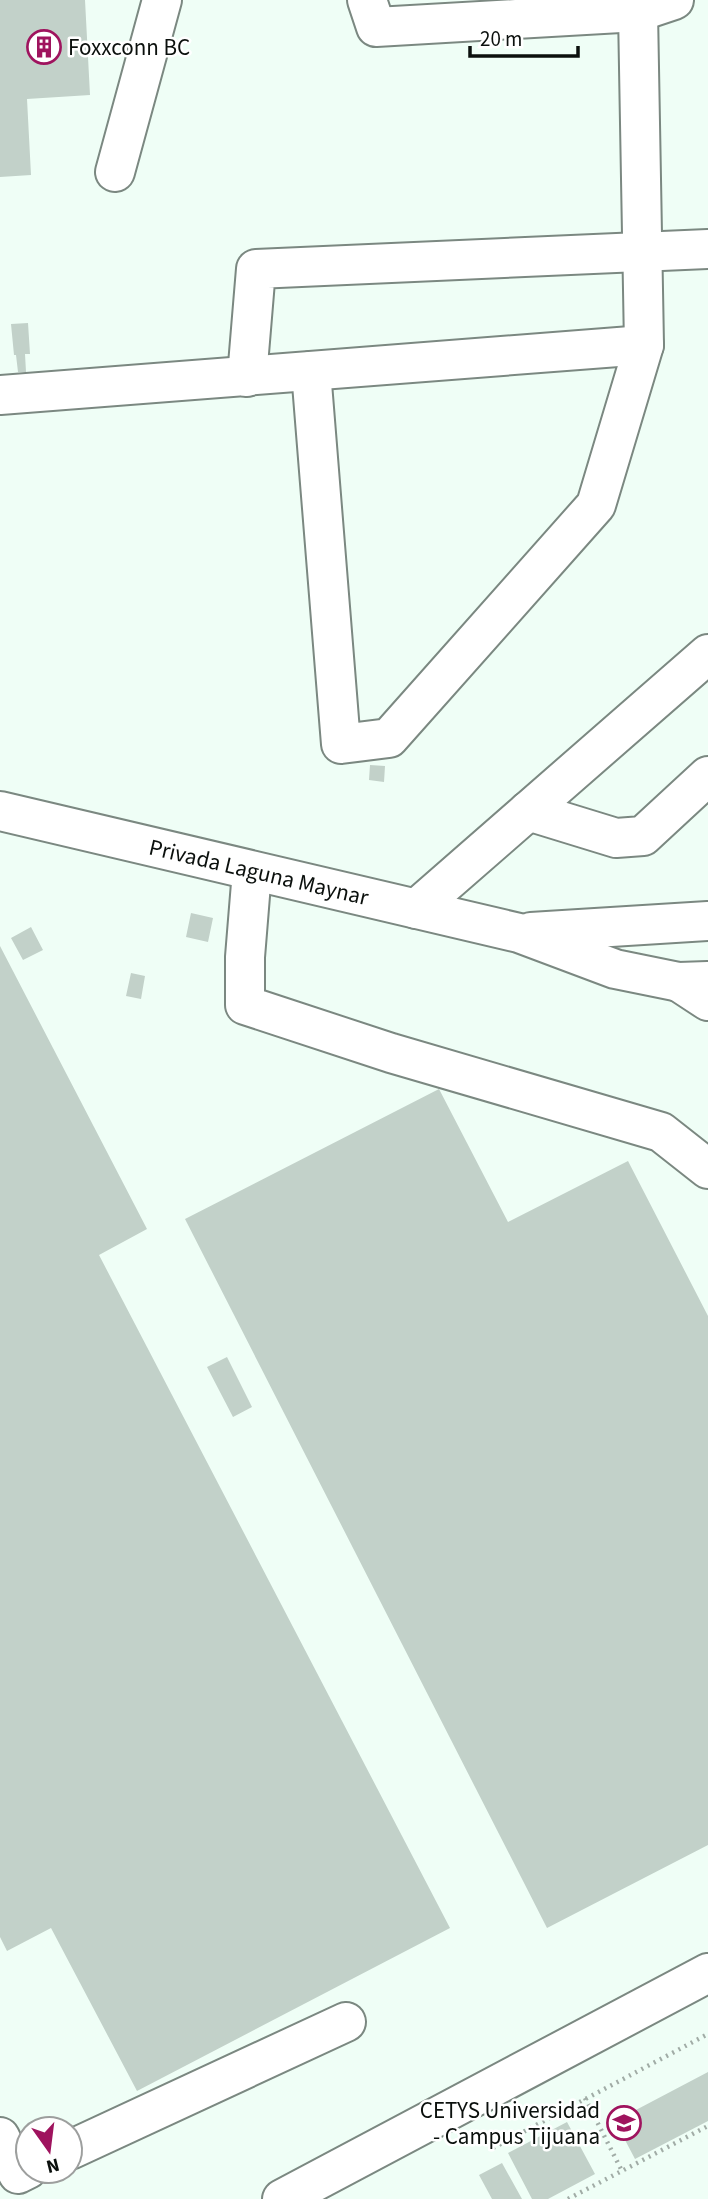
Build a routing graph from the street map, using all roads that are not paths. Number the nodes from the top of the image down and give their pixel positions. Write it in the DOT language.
graph roads {
  1 [pos="162,0"];
  2 [pos="367,0"];
  3 [pos="674,0"];
  4 [pos="638,12"];
  5 [pos="115,172"];
  6 [pos="708,248"];
  7 [pos="642,251"];
  8 [pos="644,345"];
  9 [pos="310,372"];
  10 [pos="247,377"];
  11 [pos="0,395"];
  12 [pos="708,654"];
  13 [pos="708,776"];
  14 [pos="0,811"];
  15 [pos="528,811"];
  16 [pos="253,871"];
  17 [pos="416,909"];
  18 [pos="708,921"];
  19 [pos="519,933"];
  20 [pos="698,988"];
  21 [pos="708,1169"];
  22 [pos="708,1973"];
  23 [pos="346,2022"];
  24 [pos="0,2137"];
  25 [pos="84,2144"];
  26 [pos="14,2166"];
  27 [pos="282,2199"];
  1 -- 5 [label="main road"];
  2 -- 4 [label="main road"];
  3 -- 4 [label="main road"];
  4 -- 7 [label="main road"];
  6 -- 7 [label="main road"];
  7 -- 8 [label="main road"];
  7 -- 10 [label="main road"];
  8 -- 9 [label="main road"];
  8 -- 9 [label="main road"];
  9 -- 10 [label="main road"];
  10 -- 11 [label="main road"];
  12 -- 15 [label="main road"];
  13 -- 15 [label="main road"];
  14 -- 16 [label="main road, Privada Laguna Maynar"];
  15 -- 17 [label="main road"];
  16 -- 17 [label="main road, Privada Laguna Maynar"];
  16 -- 21 [label="main road"];
  17 -- 19 [label="main road, Privada Laguna Maynar"];
  18 -- 19 [label="main road, Privada Laguna Maynar"];
  19 -- 20 [label="main road, Privada Laguna Maynar"];
  22 -- 27 [label="main road"];
  23 -- 25 [label="main road"];
  24 -- 26 [label="main road"];
}
